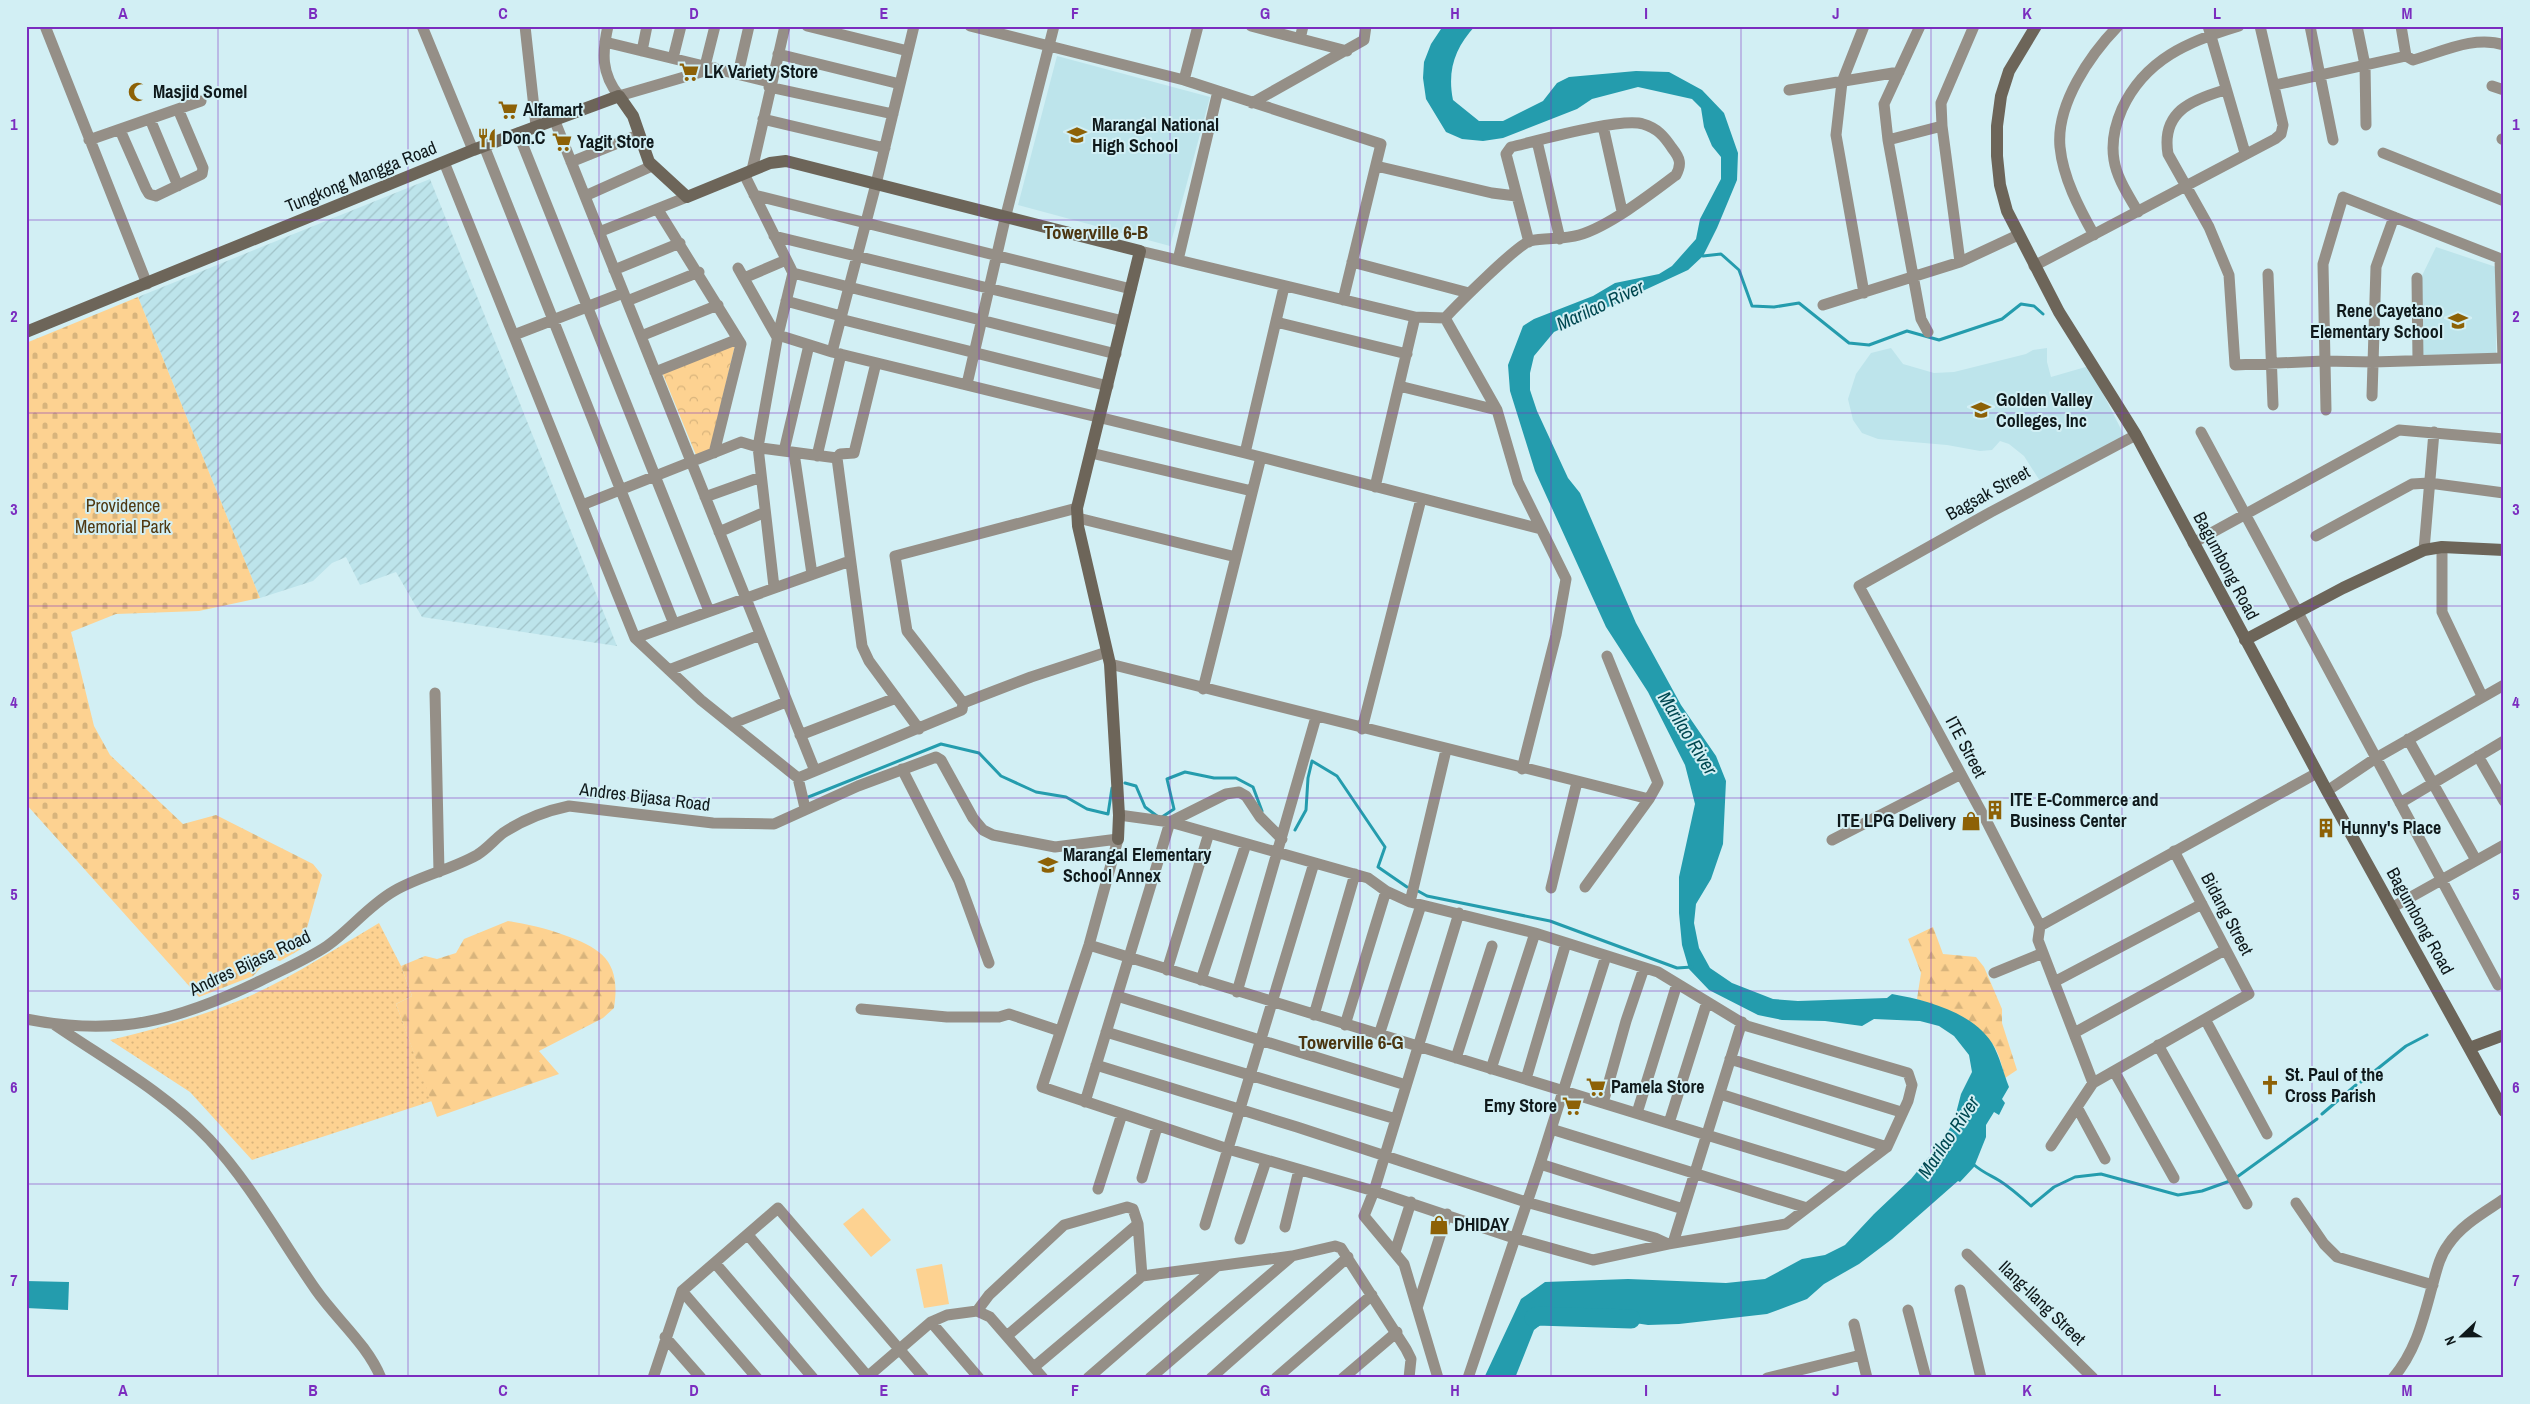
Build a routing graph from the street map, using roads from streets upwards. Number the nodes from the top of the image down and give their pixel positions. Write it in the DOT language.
graph roads {
  1 [pos="45,26"];
  2 [pos="422,26"];
  3 [pos="525,26"];
  4 [pos="608,26"];
  5 [pos="647,26"];
  6 [pos="681,26"];
  7 [pos="715,26"];
  8 [pos="749,26"];
  9 [pos="785,26"];
  10 [pos="807,26"];
  11 [pos="914,26"];
  12 [pos="970,26"];
  13 [pos="1054,26"];
  14 [pos="1198,26"];
  15 [pos="1251,26"];
  16 [pos="1303,26"];
  17 [pos="1366,26"];
  18 [pos="1864,26"];
  19 [pos="1920,26"];
  20 [pos="1974,26"];
  21 [pos="2036,26"];
  22 [pos="2118,26"];
  23 [pos="2239,26"];
  24 [pos="2260,26"];
  25 [pos="2310,26"];
  26 [pos="2357,26"];
  27 [pos="2401,26"];
  28 [pos="2208,31"];
  29 [pos="1300,39"];
  30 [pos="605,42"];
  31 [pos="2504,45"];
  32 [pos="1048,46"];
  33 [pos="642,50"];
  34 [pos="908,51"];
  35 [pos="1347,52"];
  36 [pos="778,54"];
  37 [pos="2406,56"];
  38 [pos="673,58"];
  39 [pos="2365,65"];
  40 [pos="710,67"];
  41 [pos="1899,72"];
  42 [pos="738,74"];
  43 [pos="2322,75"];
  44 [pos="1184,80"];
  45 [pos="1842,82"];
  46 [pos="770,84"];
  47 [pos="900,84"];
  48 [pos="2275,85"];
  49 [pos="2492,86"];
  50 [pos="1789,90"];
  51 [pos="2225,90"];
  52 [pos="2504,90"];
  53 [pos="1218,91"];
  54 [pos="618,96"];
  55 [pos="201,101"];
  56 [pos="1252,103"];
  57 [pos="178,109"];
  58 [pos="893,114"];
  59 [pos="150,119"];
  60 [pos="763,119"];
  61 [pos="554,120"];
  62 [pos="2366,125"];
  63 [pos="536,126"];
  64 [pos="1603,126"];
  65 [pos="1942,126"];
  66 [pos="120,130"];
  67 [pos="518,133"];
  68 [pos="638,135"];
  69 [pos="88,140"];
  70 [pos="1888,140"];
  71 [pos="2333,140"];
  72 [pos="1537,141"];
  73 [pos="478,148"];
  74 [pos="885,148"];
  75 [pos="2245,153"];
  76 [pos="2383,153"];
  77 [pos="444,162"];
  78 [pos="571,162"];
  79 [pos="652,166"];
  80 [pos="1376,166"];
  81 [pos="748,172"];
  82 [pos="876,184"];
  83 [pos="178,186"];
  84 [pos="2186,186"];
  85 [pos="754,195"];
  86 [pos="585,196"];
  87 [pos="1516,196"];
  88 [pos="687,198"];
  89 [pos="2504,201"];
  90 [pos="658,210"];
  91 [pos="1622,211"];
  92 [pos="2138,212"];
  93 [pos="1006,215"];
  94 [pos="2394,217"];
  95 [pos="866,223"];
  96 [pos="599,232"];
  97 [pos="2018,235"];
  98 [pos="774,236"];
  99 [pos="2094,236"];
  100 [pos="1560,239"];
  101 [pos="1529,242"];
  102 [pos="680,243"];
  103 [pos="1140,251"];
  104 [pos="857,256"];
  105 [pos="996,256"];
  106 [pos="786,260"];
  107 [pos="1178,260"];
  108 [pos="2502,260"];
  109 [pos="1352,262"];
  110 [pos="1960,262"];
  111 [pos="2034,266"];
  112 [pos="614,270"];
  113 [pos="699,272"];
  114 [pos="793,273"];
  115 [pos="2268,274"];
  116 [pos="1913,277"];
  117 [pos="2417,278"];
  118 [pos="147,284"];
  119 [pos="1284,287"];
  120 [pos="849,288"];
  121 [pos="989,288"];
  122 [pos="1131,289"];
  123 [pos="1469,293"];
  124 [pos="1864,293"];
  125 [pos="625,297"];
  126 [pos="1343,300"];
  127 [pos="786,301"];
  128 [pos="718,305"];
  129 [pos="1823,305"];
  130 [pos="588,306"];
  131 [pos="841,317"];
  132 [pos="1415,317"];
  133 [pos="1445,318"];
  134 [pos="554,319"];
  135 [pos="981,321"];
  136 [pos="1124,321"];
  137 [pos="1276,322"];
  138 [pos="26,332"];
  139 [pos="1928,332"];
  140 [pos="514,335"];
  141 [pos="641,336"];
  142 [pos="777,336"];
  143 [pos="738,338"];
  144 [pos="809,345"];
  145 [pos="837,353"];
  146 [pos="974,353"];
  147 [pos="1116,354"];
  148 [pos="1406,354"];
  149 [pos="2503,358"];
  150 [pos="2418,360"];
  151 [pos="2324,361"];
  152 [pos="2372,362"];
  153 [pos="876,363"];
  154 [pos="2272,364"];
  155 [pos="655,372"];
  156 [pos="967,384"];
  157 [pos="1108,386"];
  158 [pos="1399,386"];
  159 [pos="2372,396"];
  160 [pos="2273,405"];
  161 [pos="1498,410"];
  162 [pos="2326,410"];
  163 [pos="1100,418"];
  164 [pos="2201,432"];
  165 [pos="2434,432"];
  166 [pos="2136,435"];
  167 [pos="2504,439"];
  168 [pos="758,447"];
  169 [pos="789,452"];
  170 [pos="714,453"];
  171 [pos="1091,453"];
  172 [pos="1245,453"];
  173 [pos="816,456"];
  174 [pos="1261,457"];
  175 [pos="837,458"];
  176 [pos="691,462"];
  177 [pos="656,476"];
  178 [pos="761,477"];
  179 [pos="2429,483"];
  180 [pos="1375,487"];
  181 [pos="622,489"];
  182 [pos="1252,491"];
  183 [pos="2504,493"];
  184 [pos="705,497"];
  185 [pos="1421,499"];
  186 [pos="582,505"];
  187 [pos="765,512"];
  188 [pos="1077,513"];
  189 [pos="2246,513"];
  190 [pos="1541,529"];
  191 [pos="719,532"];
  192 [pos="2316,536"];
  193 [pos="2193,542"];
  194 [pos="2442,547"];
  195 [pos="2424,550"];
  196 [pos="2504,550"];
  197 [pos="1236,558"];
  198 [pos="850,561"];
  199 [pos="812,574"];
  200 [pos="1859,586"];
  201 [pos="774,587"];
  202 [pos="745,598"];
  203 [pos="709,611"];
  204 [pos="2298,613"];
  205 [pos="674,624"];
  206 [pos="760,635"];
  207 [pos="635,638"];
  208 [pos="2246,640"];
  209 [pos="1607,656"];
  210 [pos="1109,658"];
  211 [pos="670,670"];
  212 [pos="2501,686"];
  213 [pos="1203,689"];
  214 [pos="435,693"];
  215 [pos="2482,696"];
  216 [pos="896,698"];
  217 [pos="2504,698"];
  218 [pos="786,702"];
  219 [pos="963,703"];
  220 [pos="1316,718"];
  221 [pos="731,724"];
  222 [pos="919,729"];
  223 [pos="1362,729"];
  224 [pos="800,736"];
  225 [pos="2408,739"];
  226 [pos="2504,741"];
  227 [pos="1446,750"];
  228 [pos="2478,756"];
  229 [pos="2376,758"];
  230 [pos="902,769"];
  231 [pos="1522,769"];
  232 [pos="815,771"];
  233 [pos="2317,773"];
  234 [pos="1961,774"];
  235 [pos="798,778"];
  236 [pos="1577,782"];
  237 [pos="2433,782"];
  238 [pos="2327,791"];
  239 [pos="1649,799"];
  240 [pos="2504,801"];
  241 [pos="2400,802"];
  242 [pos="805,808"];
  243 [pos="1119,815"];
  244 [pos="1170,822"];
  245 [pos="1209,833"];
  246 [pos="1118,839"];
  247 [pos="1282,839"];
  248 [pos="1832,840"];
  249 [pos="1246,844"];
  250 [pos="2504,845"];
  251 [pos="2174,851"];
  252 [pos="1278,853"];
  253 [pos="2476,860"];
  254 [pos="1314,863"];
  255 [pos="438,872"];
  256 [pos="1355,874"];
  257 [pos="2441,880"];
  258 [pos="1585,886"];
  259 [pos="1551,888"];
  260 [pos="1386,891"];
  261 [pos="1415,904"];
  262 [pos="2202,904"];
  263 [pos="2393,907"];
  264 [pos="1458,913"];
  265 [pos="2040,926"];
  266 [pos="1535,933"];
  267 [pos="1566,943"];
  268 [pos="1089,945"];
  269 [pos="1492,946"];
  270 [pos="2226,950"];
  271 [pos="2043,953"];
  272 [pos="1606,956"];
  273 [pos="1129,958"];
  274 [pos="989,963"];
  275 [pos="1644,968"];
  276 [pos="1167,970"];
  277 [pos="1994,973"];
  278 [pos="1201,980"];
  279 [pos="2054,982"];
  280 [pos="1677,984"];
  281 [pos="2498,985"];
  282 [pos="1238,992"];
  283 [pos="1117,996"];
  284 [pos="1271,1002"];
  285 [pos="1708,1002"];
  286 [pos="861,1009"];
  287 [pos="1314,1015"];
  288 [pos="2205,1018"];
  289 [pos="26,1019"];
  290 [pos="1742,1022"];
  291 [pos="53,1024"];
  292 [pos="1345,1025"];
  293 [pos="1060,1031"];
  294 [pos="1106,1032"];
  295 [pos="2074,1033"];
  296 [pos="2504,1034"];
  297 [pos="1379,1035"];
  298 [pos="1260,1039"];
  299 [pos="2158,1045"];
  300 [pos="1418,1047"];
  301 [pos="2469,1048"];
  302 [pos="1456,1058"];
  303 [pos="1730,1060"];
  304 [pos="1096,1065"];
  305 [pos="1491,1069"];
  306 [pos="2114,1071"];
  307 [pos="1250,1074"];
  308 [pos="1526,1079"];
  309 [pos="2093,1083"];
  310 [pos="1406,1085"];
  311 [pos="1562,1091"];
  312 [pos="1720,1094"];
  313 [pos="1085,1102"];
  314 [pos="1603,1103"];
  315 [pos="2502,1103"];
  316 [pos="2077,1107"];
  317 [pos="1240,1109"];
  318 [pos="1901,1112"];
  319 [pos="1637,1113"];
  320 [pos="1122,1114"];
  321 [pos="1396,1120"];
  322 [pos="1669,1123"];
  323 [pos="1157,1127"];
  324 [pos="1551,1128"];
  325 [pos="1707,1134"];
  326 [pos="2267,1134"];
  327 [pos="2051,1146"];
  328 [pos="1887,1147"];
  329 [pos="1228,1149"];
  330 [pos="1385,1157"];
  331 [pos="2105,1159"];
  332 [pos="1266,1161"];
  333 [pos="1540,1164"];
  334 [pos="1299,1170"];
  335 [pos="1694,1175"];
  336 [pos="1142,1178"];
  337 [pos="1847,1178"];
  338 [pos="2174,1178"];
  339 [pos="1098,1189"];
  340 [pos="1374,1190"];
  341 [pos="2504,1199"];
  342 [pos="1410,1202"];
  343 [pos="1526,1202"];
  344 [pos="2296,1203"];
  345 [pos="2247,1204"];
  346 [pos="1807,1208"];
  347 [pos="1683,1209"];
  348 [pos="1447,1214"];
  349 [pos="1138,1224"];
  350 [pos="1205,1225"];
  351 [pos="1285,1227"];
  352 [pos="748,1235"];
  353 [pos="1514,1238"];
  354 [pos="1240,1240"];
  355 [pos="1670,1244"];
  356 [pos="1395,1252"];
  357 [pos="1967,1254"];
  358 [pos="1292,1256"];
  359 [pos="1348,1257"];
  360 [pos="715,1263"];
  361 [pos="1217,1266"];
  362 [pos="1142,1276"];
  363 [pos="2433,1285"];
  364 [pos="1960,1290"];
  365 [pos="682,1291"];
  366 [pos="1372,1295"];
  367 [pos="1417,1308"];
  368 [pos="1908,1310"];
  369 [pos="977,1311"];
  370 [pos="931,1322"];
  371 [pos="1854,1324"];
  372 [pos="1397,1332"];
  373 [pos="1007,1336"];
  374 [pos="665,1337"];
  375 [pos="898,1348"];
  376 [pos="1861,1355"];
  377 [pos="1034,1367"];
  378 [pos="1407,1376"];
  379 [pos="868,1377"];
  380 [pos="381,1378"];
  381 [pos="653,1378"];
  382 [pos="701,1378"];
  383 [pos="757,1378"];
  384 [pos="813,1378"];
  385 [pos="924,1378"];
  386 [pos="979,1378"];
  387 [pos="1043,1378"];
  388 [pos="1088,1378"];
  389 [pos="1150,1378"];
  390 [pos="1211,1378"];
  391 [pos="1276,1378"];
  392 [pos="1343,1378"];
  393 [pos="1438,1378"];
  394 [pos="1468,1378"];
  395 [pos="1768,1378"];
  396 [pos="1867,1378"];
  397 [pos="1926,1378"];
  398 [pos="1981,1378"];
  399 [pos="2093,1378"];
  400 [pos="2393,1378"];
  1 -- 69 [label="street"];
  2 -- 73 [label="street"];
  3 -- 63 [label="street"];
  4 -- 30 [label="street"];
  5 -- 33 [label="street"];
  6 -- 38 [label="street"];
  7 -- 40 [label="street"];
  8 -- 42 [label="street"];
  9 -- 36 [label="street"];
  10 -- 34 [label="street"];
  11 -- 34 [label="street"];
  12 -- 32 [label="street"];
  13 -- 32 [label="street"];
  14 -- 44 [label="street"];
  15 -- 29 [label="street"];
  16 -- 29 [label="street"];
  17 -- 35 [label="street"];
  18 -- 45 [label="street"];
  19 -- 41 [label="street"];
  20 -- 65 [label="street"];
  21 -- 97 [label="street, Bagumbong Road"];
  22 -- 99 [label="street"];
  23 -- 28 [label="street"];
  24 -- 48 [label="street"];
  25 -- 43 [label="street"];
  26 -- 39 [label="street"];
  27 -- 37 [label="street"];
  28 -- 51 [label="street"];
  28 -- 92 [label="street"];
  29 -- 35 [label="street"];
  30 -- 33 [label="street"];
  30 -- 54 [label="street"];
  31 -- 37 [label="street"];
  32 -- 44 [label="street"];
  32 -- 93 [label="street"];
  33 -- 38 [label="street"];
  34 -- 47 [label="street"];
  35 -- 56 [label="street"];
  36 -- 46 [label="street"];
  36 -- 47 [label="street"];
  37 -- 39 [label="street"];
  38 -- 40 [label="street"];
  39 -- 43 [label="street"];
  39 -- 62 [label="street"];
  40 -- 42 [label="street"];
  40 -- 54 [label="street, Tungkong Mangga Road"];
  41 -- 45 [label="street"];
  41 -- 70 [label="street"];
  42 -- 46 [label="street"];
  43 -- 48 [label="street"];
  43 -- 71 [label="street"];
  44 -- 53 [label="street"];
  45 -- 50 [label="street"];
  45 -- 124 [label="street"];
  46 -- 58 [label="street"];
  46 -- 60 [label="street"];
  47 -- 58 [label="street"];
  48 -- 75 [label="street"];
  49 -- 52 [label="street"];
  51 -- 75 [label="street"];
  51 -- 84 [label="street"];
  53 -- 56 [label="street"];
  53 -- 107 [label="street"];
  54 -- 61 [label="street, Tungkong Mangga Road"];
  54 -- 68 [label="street"];
  55 -- 57 [label="street"];
  56 -- 80 [label="street"];
  57 -- 59 [label="street"];
  57 -- 83 [label="street"];
  58 -- 74 [label="street"];
  59 -- 66 [label="street"];
  59 -- 83 [label="street"];
  60 -- 74 [label="street"];
  60 -- 81 [label="street"];
  61 -- 63 [label="street, Tungkong Mangga Road"];
  61 -- 78 [label="street"];
  63 -- 67 [label="street, Tungkong Mangga Road"];
  64 -- 72 [label="street"];
  64 -- 91 [label="street"];
  64 -- 91 [label="street"];
  65 -- 70 [label="street"];
  65 -- 110 [label="street"];
  66 -- 69 [label="street"];
  66 -- 83 [label="street"];
  67 -- 73 [label="street, Tungkong Mangga Road"];
  67 -- 130 [label="street"];
  68 -- 78 [label="street"];
  68 -- 79 [label="street"];
  69 -- 118 [label="street"];
  70 -- 116 [label="street"];
  72 -- 87 [label="street"];
  72 -- 100 [label="street"];
  73 -- 77 [label="street, Tungkong Mangga Road"];
  73 -- 134 [label="street"];
  74 -- 82 [label="street"];
  75 -- 84 [label="street"];
  76 -- 89 [label="street"];
  77 -- 118 [label="street, Tungkong Mangga Road"];
  77 -- 140 [label="street"];
  78 -- 86 [label="street"];
  79 -- 86 [label="street"];
  79 -- 88 [label="street"];
  80 -- 87 [label="street"];
  80 -- 109 [label="street"];
  81 -- 82 [label="street"];
  81 -- 85 [label="street"];
  81 -- 88 [label="street"];
  82 -- 93 [label="street"];
  82 -- 95 [label="street"];
  84 -- 92 [label="street"];
  84 -- 154 [label="street"];
  85 -- 95 [label="street"];
  85 -- 98 [label="street"];
  86 -- 96 [label="street"];
  87 -- 101 [label="street"];
  88 -- 90 [label="street"];
  90 -- 96 [label="street"];
  90 -- 102 [label="street"];
  91 -- 100 [label="street"];
  92 -- 99 [label="street"];
  93 -- 103 [label="street"];
  93 -- 105 [label="street"];
  94 -- 108 [label="street"];
  94 -- 151 [label="street"];
  94 -- 152 [label="street"];
  95 -- 104 [label="street"];
  95 -- 105 [label="street"];
  96 -- 112 [label="street"];
  97 -- 110 [label="street"];
  97 -- 111 [label="street, Bagumbong Road"];
  98 -- 104 [label="street"];
  98 -- 106 [label="street"];
  99 -- 111 [label="street"];
  100 -- 101 [label="street"];
  101 -- 123 [label="street"];
  102 -- 112 [label="street"];
  102 -- 113 [label="street"];
  103 -- 107 [label="street"];
  103 -- 122 [label="street"];
  104 -- 120 [label="street"];
  104 -- 121 [label="street"];
  105 -- 121 [label="street"];
  105 -- 122 [label="street"];
  106 -- 114 [label="street"];
  106 -- 142 [label="street"];
  107 -- 119 [label="street"];
  108 -- 149 [label="street"];
  109 -- 123 [label="street"];
  109 -- 126 [label="street"];
  110 -- 116 [label="street"];
  111 -- 166 [label="street, Bagumbong Road"];
  112 -- 125 [label="street"];
  113 -- 125 [label="street"];
  113 -- 128 [label="street"];
  114 -- 120 [label="street"];
  114 -- 127 [label="street"];
  115 -- 154 [label="street"];
  116 -- 124 [label="street"];
  116 -- 139 [label="street"];
  117 -- 150 [label="street"];
  118 -- 138 [label="street, Tungkong Mangga Road"];
  119 -- 126 [label="street"];
  119 -- 137 [label="street"];
  120 -- 131 [label="street"];
  120 -- 135 [label="street"];
  121 -- 135 [label="street"];
  121 -- 136 [label="street"];
  122 -- 136 [label="street"];
  123 -- 133 [label="street"];
  124 -- 129 [label="street"];
  125 -- 130 [label="street"];
  125 -- 141 [label="street"];
  126 -- 132 [label="street"];
  127 -- 131 [label="street"];
  127 -- 142 [label="street"];
  128 -- 141 [label="street"];
  128 -- 143 [label="street"];
  130 -- 134 [label="street"];
  130 -- 177 [label="street"];
  131 -- 145 [label="street"];
  131 -- 146 [label="street"];
  132 -- 133 [label="street"];
  132 -- 148 [label="street"];
  133 -- 161 [label="street"];
  134 -- 140 [label="street"];
  134 -- 181 [label="street"];
  135 -- 146 [label="street"];
  135 -- 147 [label="street"];
  136 -- 147 [label="street"];
  137 -- 148 [label="street"];
  137 -- 172 [label="street"];
  140 -- 186 [label="street"];
  141 -- 155 [label="street"];
  142 -- 144 [label="street"];
  142 -- 168 [label="street"];
  143 -- 155 [label="street"];
  143 -- 170 [label="street"];
  144 -- 145 [label="street"];
  144 -- 169 [label="street"];
  145 -- 153 [label="street"];
  145 -- 173 [label="street"];
  146 -- 156 [label="street"];
  146 -- 157 [label="street"];
  147 -- 157 [label="street"];
  148 -- 158 [label="street"];
  149 -- 150 [label="street"];
  150 -- 152 [label="street"];
  151 -- 152 [label="street"];
  151 -- 154 [label="street"];
  151 -- 162 [label="street"];
  152 -- 159 [label="street"];
  153 -- 156 [label="street"];
  153 -- 175 [label="street"];
  154 -- 160 [label="street"];
  155 -- 176 [label="street"];
  156 -- 163 [label="street"];
  157 -- 163 [label="street"];
  158 -- 161 [label="street"];
  158 -- 180 [label="street"];
  161 -- 190 [label="street"];
  163 -- 171 [label="street"];
  163 -- 172 [label="street"];
  164 -- 189 [label="street"];
  165 -- 167 [label="street"];
  165 -- 179 [label="street"];
  165 -- 189 [label="street"];
  166 -- 193 [label="street, Bagumbong Road"];
  166 -- 200 [label="street, Bagsak Street"];
  168 -- 169 [label="street"];
  168 -- 170 [label="street"];
  168 -- 178 [label="street"];
  169 -- 173 [label="street"];
  169 -- 199 [label="street"];
  170 -- 176 [label="street"];
  171 -- 182 [label="street"];
  171 -- 188 [label="street"];
  172 -- 174 [label="street"];
  173 -- 175 [label="street"];
  174 -- 180 [label="street"];
  174 -- 182 [label="street"];
  175 -- 198 [label="street"];
  176 -- 177 [label="street"];
  176 -- 184 [label="street"];
  177 -- 181 [label="street"];
  177 -- 203 [label="street"];
  178 -- 184 [label="street"];
  178 -- 187 [label="street"];
  179 -- 183 [label="street"];
  179 -- 192 [label="street"];
  179 -- 195 [label="street"];
  180 -- 185 [label="street"];
  181 -- 186 [label="street"];
  181 -- 205 [label="street"];
  182 -- 197 [label="street"];
  184 -- 191 [label="street"];
  185 -- 190 [label="street"];
  185 -- 223 [label="street"];
  186 -- 207 [label="street"];
  187 -- 191 [label="street"];
  187 -- 201 [label="street"];
  188 -- 197 [label="street"];
  188 -- 210 [label="street"];
  188 -- 219 [label="street"];
  189 -- 193 [label="street"];
  189 -- 204 [label="street"];
  190 -- 231 [label="street"];
  191 -- 202 [label="street"];
  193 -- 208 [label="street, Bagumbong Road"];
  194 -- 195 [label="street"];
  194 -- 196 [label="street"];
  194 -- 215 [label="street"];
  195 -- 204 [label="street"];
  197 -- 213 [label="street"];
  198 -- 199 [label="street"];
  198 -- 216 [label="street"];
  199 -- 201 [label="street"];
  200 -- 234 [label="street, ITE Street"];
  201 -- 202 [label="street"];
  202 -- 203 [label="street"];
  202 -- 206 [label="street"];
  203 -- 205 [label="street"];
  204 -- 208 [label="street"];
  204 -- 229 [label="street"];
  205 -- 207 [label="street"];
  206 -- 211 [label="street"];
  206 -- 218 [label="street"];
  207 -- 211 [label="street"];
  208 -- 233 [label="street, Bagumbong Road"];
  209 -- 239 [label="street"];
  210 -- 213 [label="street"];
  210 -- 219 [label="street"];
  210 -- 243 [label="street"];
  211 -- 221 [label="street"];
  212 -- 215 [label="street"];
  212 -- 217 [label="street"];
  213 -- 220 [label="street"];
  214 -- 255 [label="street"];
  215 -- 225 [label="street"];
  216 -- 222 [label="street"];
  216 -- 224 [label="street"];
  218 -- 221 [label="street"];
  218 -- 224 [label="street"];
  219 -- 222 [label="street"];
  220 -- 223 [label="street"];
  220 -- 247 [label="street"];
  221 -- 235 [label="street"];
  222 -- 232 [label="street"];
  223 -- 227 [label="street"];
  224 -- 232 [label="street"];
  225 -- 229 [label="street"];
  225 -- 237 [label="street"];
  226 -- 228 [label="street"];
  227 -- 231 [label="street"];
  227 -- 261 [label="street"];
  228 -- 237 [label="street"];
  228 -- 240 [label="street"];
  229 -- 238 [label="street"];
  229 -- 241 [label="street"];
  230 -- 242 [label="street, Andres Bijasa Road"];
  230 -- 246 [label="street, Andres Bijasa Road"];
  230 -- 274 [label="street"];
  231 -- 236 [label="street"];
  232 -- 235 [label="street"];
  233 -- 238 [label="street, Bagumbong Road"];
  233 -- 251 [label="street"];
  234 -- 248 [label="street"];
  234 -- 265 [label="street, ITE Street"];
  235 -- 242 [label="street"];
  236 -- 239 [label="street"];
  236 -- 259 [label="street"];
  237 -- 241 [label="street"];
  237 -- 253 [label="street"];
  238 -- 263 [label="street, Bagumbong Road"];
  239 -- 258 [label="street"];
  241 -- 257 [label="street"];
  242 -- 255 [label="street, Andres Bijasa Road"];
  243 -- 244 [label="street"];
  243 -- 246 [label="street"];
  244 -- 245 [label="street"];
  244 -- 247 [label="street"];
  244 -- 273 [label="street"];
  245 -- 249 [label="street"];
  245 -- 276 [label="street"];
  246 -- 268 [label="street"];
  247 -- 252 [label="street"];
  249 -- 252 [label="street"];
  249 -- 278 [label="street"];
  250 -- 253 [label="street"];
  251 -- 262 [label="street, Bidang Street"];
  251 -- 265 [label="street"];
  252 -- 254 [label="street"];
  252 -- 282 [label="street"];
  253 -- 257 [label="street"];
  254 -- 256 [label="street"];
  254 -- 284 [label="street"];
  255 -- 291 [label="street, Andres Bijasa Road"];
  256 -- 260 [label="street"];
  256 -- 287 [label="street"];
  257 -- 263 [label="street"];
  257 -- 281 [label="street"];
  260 -- 261 [label="street"];
  260 -- 292 [label="street"];
  261 -- 264 [label="street"];
  261 -- 297 [label="street"];
  262 -- 270 [label="street, Bidang Street"];
  262 -- 279 [label="street"];
  263 -- 301 [label="street, Bagumbong Road"];
  264 -- 266 [label="street"];
  264 -- 300 [label="street"];
  265 -- 271 [label="street"];
  266 -- 267 [label="street"];
  266 -- 305 [label="street"];
  267 -- 272 [label="street"];
  267 -- 308 [label="street"];
  268 -- 273 [label="street"];
  268 -- 293 [label="street"];
  269 -- 302 [label="street"];
  270 -- 288 [label="street, Bidang Street"];
  270 -- 295 [label="street"];
  271 -- 277 [label="street"];
  271 -- 279 [label="street"];
  272 -- 275 [label="street"];
  272 -- 311 [label="street"];
  273 -- 276 [label="street"];
  273 -- 283 [label="street"];
  275 -- 280 [label="street"];
  275 -- 314 [label="street"];
  276 -- 278 [label="street"];
  278 -- 282 [label="street"];
  279 -- 295 [label="street"];
  280 -- 285 [label="street"];
  280 -- 319 [label="street"];
  282 -- 284 [label="street"];
  283 -- 294 [label="street"];
  283 -- 298 [label="street"];
  284 -- 287 [label="street"];
  284 -- 298 [label="street"];
  285 -- 290 [label="street"];
  285 -- 322 [label="street"];
  286 -- 293 [label="street"];
  287 -- 292 [label="street"];
  288 -- 299 [label="street"];
  288 -- 326 [label="street"];
  289 -- 291 [label="street, Andres Bijasa Road"];
  290 -- 303 [label="street"];
  290 -- 318 [label="street"];
  291 -- 380 [label="street"];
  292 -- 297 [label="street"];
  293 -- 313 [label="street"];
  294 -- 304 [label="street"];
  294 -- 307 [label="street"];
  295 -- 309 [label="street"];
  296 -- 301 [label="street"];
  297 -- 300 [label="street"];
  298 -- 307 [label="street"];
  298 -- 310 [label="street"];
  299 -- 306 [label="street"];
  299 -- 345 [label="street"];
  300 -- 302 [label="street"];
  300 -- 310 [label="street"];
  301 -- 315 [label="street, Bagumbong Road"];
  302 -- 305 [label="street"];
  303 -- 312 [label="street"];
  303 -- 318 [label="street"];
  304 -- 313 [label="street"];
  304 -- 317 [label="street"];
  305 -- 308 [label="street"];
  306 -- 309 [label="street"];
  306 -- 338 [label="street"];
  307 -- 317 [label="street"];
  307 -- 321 [label="street"];
  308 -- 311 [label="street"];
  309 -- 316 [label="street"];
  310 -- 321 [label="street"];
  311 -- 314 [label="street"];
  311 -- 324 [label="street"];
  312 -- 325 [label="street"];
  312 -- 328 [label="street"];
  313 -- 320 [label="street"];
  314 -- 319 [label="street"];
  316 -- 327 [label="street"];
  316 -- 331 [label="street"];
  317 -- 329 [label="street"];
  317 -- 330 [label="street"];
  318 -- 328 [label="street"];
  319 -- 322 [label="street"];
  320 -- 323 [label="street"];
  320 -- 339 [label="street"];
  321 -- 330 [label="street"];
  322 -- 325 [label="street"];
  323 -- 329 [label="street"];
  323 -- 336 [label="street"];
  324 -- 333 [label="street"];
  324 -- 335 [label="street"];
  325 -- 335 [label="street"];
  325 -- 337 [label="street"];
  328 -- 337 [label="street"];
  329 -- 332 [label="street"];
  329 -- 350 [label="street"];
  330 -- 340 [label="street"];
  330 -- 343 [label="street"];
  332 -- 334 [label="street"];
  332 -- 354 [label="street"];
  333 -- 343 [label="street"];
  333 -- 347 [label="street"];
  334 -- 340 [label="street"];
  334 -- 351 [label="street"];
  335 -- 346 [label="street"];
  335 -- 347 [label="street"];
  337 -- 346 [label="street"];
  340 -- 342 [label="street"];
  340 -- 356 [label="street"];
  341 -- 363 [label="street"];
  342 -- 348 [label="street"];
  342 -- 356 [label="street"];
  343 -- 353 [label="street"];
  343 -- 355 [label="street"];
  344 -- 363 [label="street"];
  346 -- 355 [label="street"];
  347 -- 355 [label="street"];
  348 -- 353 [label="street"];
  348 -- 367 [label="street"];
  349 -- 362 [label="street"];
  349 -- 369 [label="street"];
  349 -- 373 [label="street"];
  352 -- 360 [label="street"];
  352 -- 375 [label="street"];
  352 -- 379 [label="street"];
  353 -- 355 [label="street"];
  353 -- 394 [label="street"];
  356 -- 367 [label="street"];
  357 -- 399 [label="street, Ilang-Ilang Street"];
  358 -- 359 [label="street"];
  358 -- 361 [label="street"];
  358 -- 389 [label="street"];
  359 -- 366 [label="street"];
  359 -- 390 [label="street"];
  360 -- 365 [label="street"];
  360 -- 384 [label="street"];
  361 -- 362 [label="street"];
  361 -- 388 [label="street"];
  362 -- 377 [label="street"];
  363 -- 400 [label="street"];
  364 -- 398 [label="street"];
  365 -- 374 [label="street"];
  365 -- 383 [label="street"];
  366 -- 372 [label="street"];
  366 -- 391 [label="street"];
  367 -- 393 [label="street"];
  368 -- 397 [label="street"];
  369 -- 370 [label="street"];
  369 -- 373 [label="street"];
  370 -- 375 [label="street"];
  370 -- 386 [label="street"];
  371 -- 376 [label="street"];
  372 -- 378 [label="street"];
  372 -- 392 [label="street"];
  373 -- 377 [label="street"];
  374 -- 381 [label="street"];
  374 -- 382 [label="street"];
  375 -- 379 [label="street"];
  375 -- 385 [label="street"];
  376 -- 395 [label="street"];
  376 -- 396 [label="street"];
  377 -- 387 [label="street"];
}
